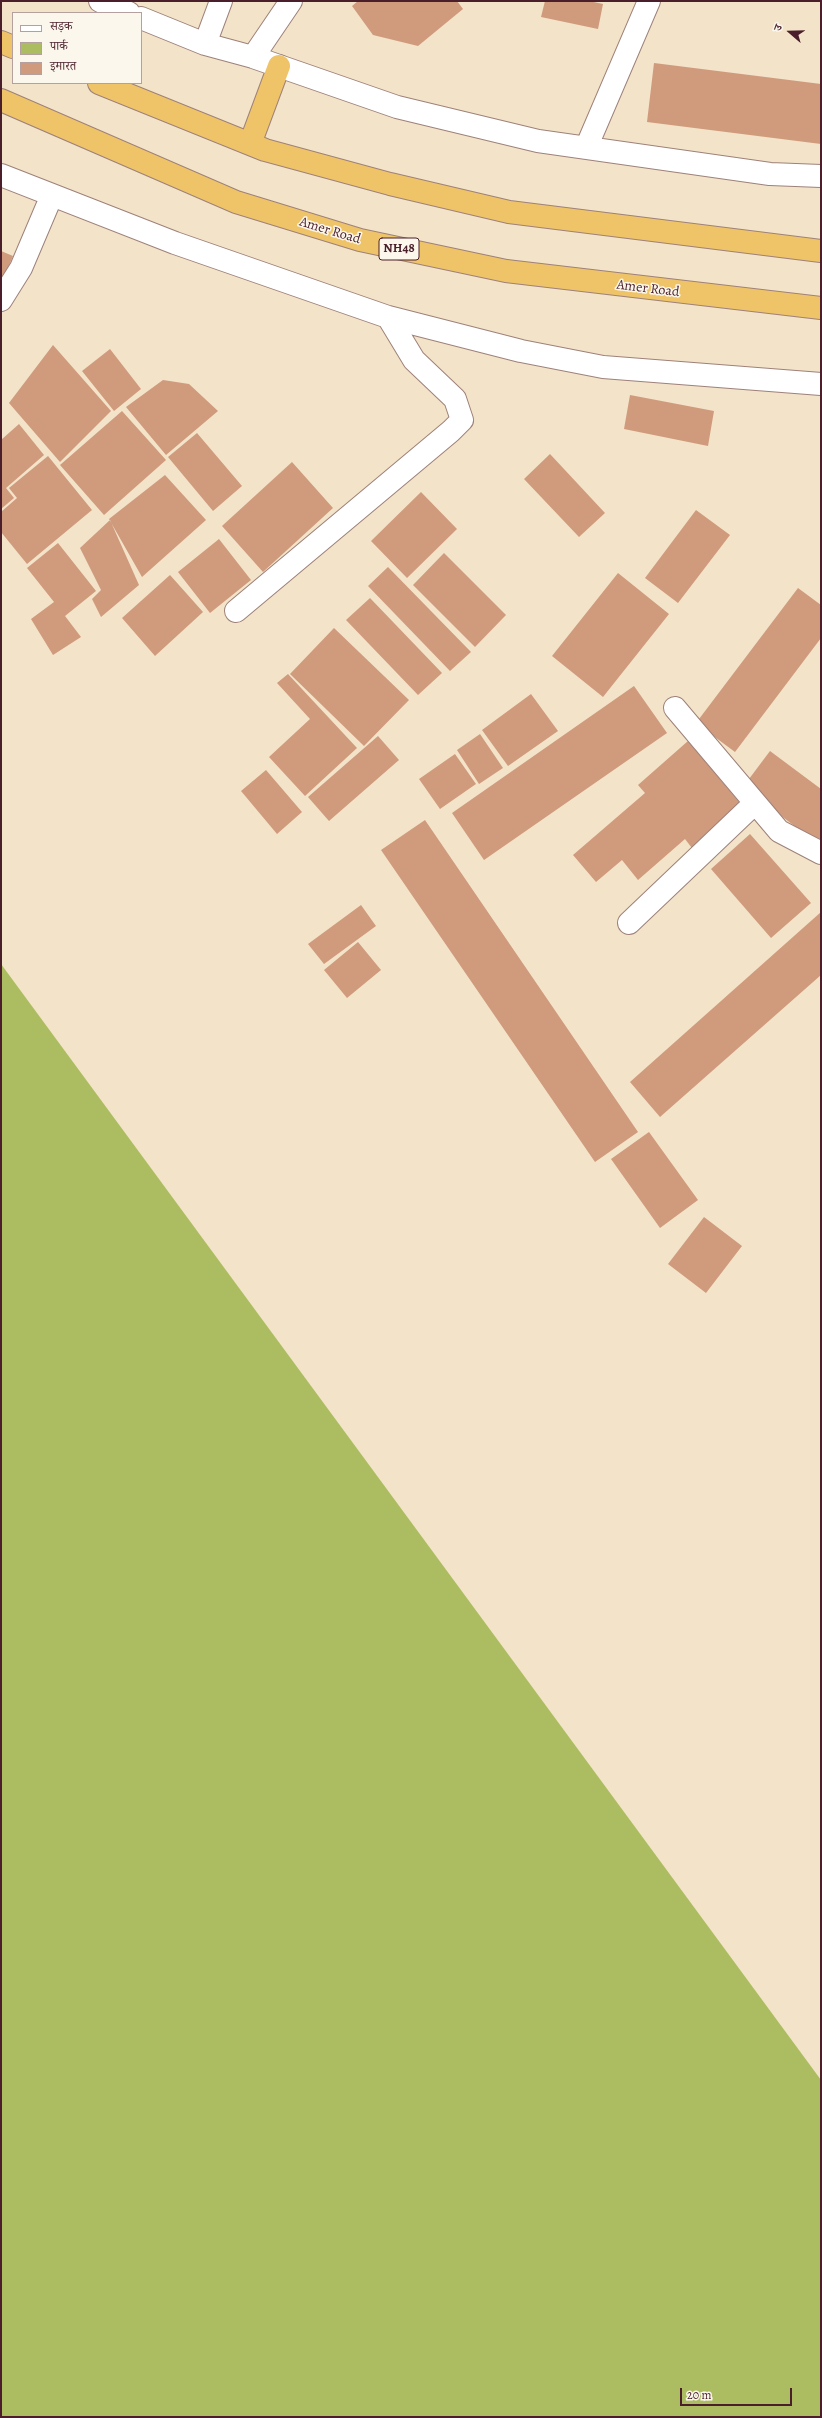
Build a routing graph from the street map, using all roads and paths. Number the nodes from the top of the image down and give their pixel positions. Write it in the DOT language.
graph roads {
  1 [pos="100,1"];
  2 [pos="221,1"];
  3 [pos="291,1"];
  4 [pos="649,1"];
  5 [pos="127,12"];
  6 [pos="142,18"];
  7 [pos="1,42"];
  8 [pos="205,44"];
  9 [pos="12,47"];
  10 [pos="253,57"];
  11 [pos="280,66"];
  12 [pos="101,84"];
  13 [pos="1,100"];
  14 [pos="250,144"];
  15 [pos="586,148"];
  16 [pos="1,175"];
  17 [pos="821,176"];
  18 [pos="52,195"];
  19 [pos="821,251"];
  20 [pos="1,300"];
  21 [pos="821,308"];
  22 [pos="388,317"];
  23 [pos="821,384"];
  24 [pos="236,611"];
  25 [pos="675,708"];
  26 [pos="755,803"];
  27 [pos="821,853"];
  28 [pos="629,923"];
  1 -- 5 [label="street"];
  2 -- 8 [label="street"];
  3 -- 10 [label="street"];
  4 -- 15 [label="street"];
  6 -- 8 [label="street"];
  7 -- 9 [label="highway"];
  8 -- 10 [label="street"];
  10 -- 11 [label="street"];
  11 -- 14 [label="highway"];
  11 -- 15 [label="street"];
  12 -- 14 [label="highway"];
  13 -- 21 [label="highway, Amer Road / NH48"];
  14 -- 19 [label="highway"];
  15 -- 17 [label="street"];
  16 -- 18 [label="street"];
  18 -- 20 [label="street"];
  18 -- 22 [label="street"];
  22 -- 23 [label="street"];
  22 -- 24 [label="street"];
  25 -- 26 [label="street"];
  26 -- 27 [label="street"];
  26 -- 28 [label="street"];
}
